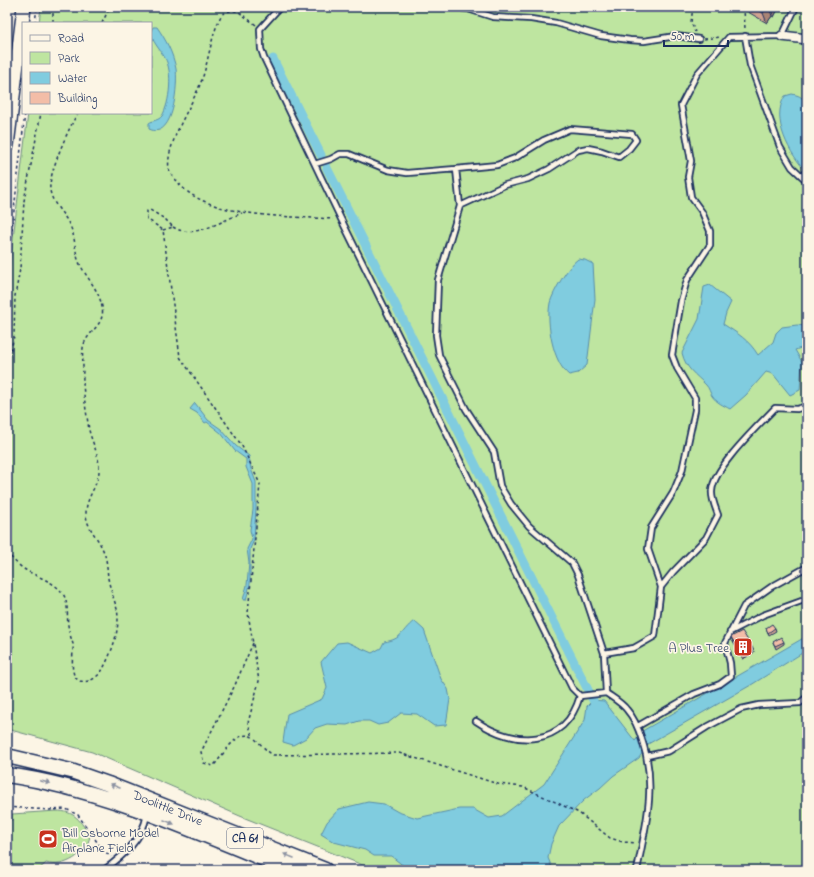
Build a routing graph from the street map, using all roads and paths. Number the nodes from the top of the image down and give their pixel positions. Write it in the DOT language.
graph roads {
  1 [pos="24,7"];
  2 [pos="37,7"];
  3 [pos="53,7"];
  4 [pos="110,7"];
  5 [pos="280,7"];
  6 [pos="454,7"];
  7 [pos="693,7"];
  8 [pos="744,7"];
  9 [pos="796,7"];
  10 [pos="35,22"];
  11 [pos="53,22"];
  12 [pos="102,22"];
  13 [pos="260,29"];
  14 [pos="745,36"];
  15 [pos="782,36"];
  16 [pos="729,37"];
  17 [pos="699,39"];
  18 [pos="807,39"];
  19 [pos="25,114"];
  20 [pos="40,114"];
  21 [pos="77,114"];
  22 [pos="7,145"];
  23 [pos="315,164"];
  24 [pos="456,169"];
  25 [pos="807,181"];
  26 [pos="460,206"];
  27 [pos="242,212"];
  28 [pos="341,219"];
  29 [pos="173,227"];
  30 [pos="163,230"];
  31 [pos="7,272"];
  32 [pos="7,368"];
  33 [pos="7,400"];
  34 [pos="7,405"];
  35 [pos="807,406"];
  36 [pos="7,552"];
  37 [pos="807,567"];
  38 [pos="661,587"];
  39 [pos="807,599"];
  40 [pos="730,632"];
  41 [pos="253,643"];
  42 [pos="604,653"];
  43 [pos="606,693"];
  44 [pos="580,696"];
  45 [pos="807,697"];
  46 [pos="476,721"];
  47 [pos="638,726"];
  48 [pos="253,737"];
  49 [pos="7,756"];
  50 [pos="647,756"];
  51 [pos="7,775"];
  52 [pos="7,807"];
  53 [pos="147,813"];
  54 [pos="642,843"];
  55 [pos="115,861"];
  56 [pos="104,870"];
  57 [pos="291,870"];
  58 [pos="325,870"];
  59 [pos="637,870"];
  1 -- 22 [label="main road"];
  2 -- 10 [label="path"];
  3 -- 11 [label="path"];
  4 -- 12 [label="path"];
  5 -- 13 [label="lane"];
  6 -- 17 [label="lane"];
  7 -- 17 [label="path"];
  8 -- 14 [label="path"];
  9 -- 15 [label="lane"];
  13 -- 23 [label="lane"];
  13 -- 27 [label="path"];
  14 -- 15 [label="lane"];
  14 -- 16 [label="lane"];
  14 -- 25 [label="lane"];
  15 -- 18 [label="street"];
  16 -- 17 [label="path"];
  16 -- 38 [label="lane"];
  19 -- 31 [label="path"];
  20 -- 32 [label="path"];
  21 -- 36 [label="path"];
  23 -- 24 [label="lane"];
  23 -- 28 [label="lane"];
  24 -- 26 [label="lane"];
  24 -- 26 [label="lane"];
  26 -- 42 [label="lane"];
  27 -- 28 [label="path"];
  27 -- 29 [label="path"];
  28 -- 44 [label="lane"];
  29 -- 30 [label="path"];
  29 -- 30 [label="path"];
  30 -- 41 [label="path"];
  33 -- 34 [label="path"];
  35 -- 38 [label="lane"];
  37 -- 40 [label="lane"];
  38 -- 42 [label="lane"];
  39 -- 40 [label="lane"];
  40 -- 47 [label="lane"];
  41 -- 48 [label="path"];
  41 -- 48 [label="path"];
  42 -- 43 [label="lane"];
  43 -- 44 [label="lane"];
  43 -- 47 [label="lane"];
  44 -- 46 [label="lane"];
  45 -- 50 [label="lane"];
  47 -- 50 [label="lane"];
  48 -- 54 [label="path"];
  58 -- 49 [label="main road, Doolittle Drive / CA 61, one-way"];
  50 -- 54 [label="lane"];
  51 -- 53 [label="main road, Doolittle Drive / CA 61, one-way"];
  52 -- 55 [label="path"];
  53 -- 55 [label="lane"];
  53 -- 57 [label="main road, Doolittle Drive / CA 61, one-way"];
  54 -- 59 [label="lane"];
  55 -- 56 [label="lane"];
}
